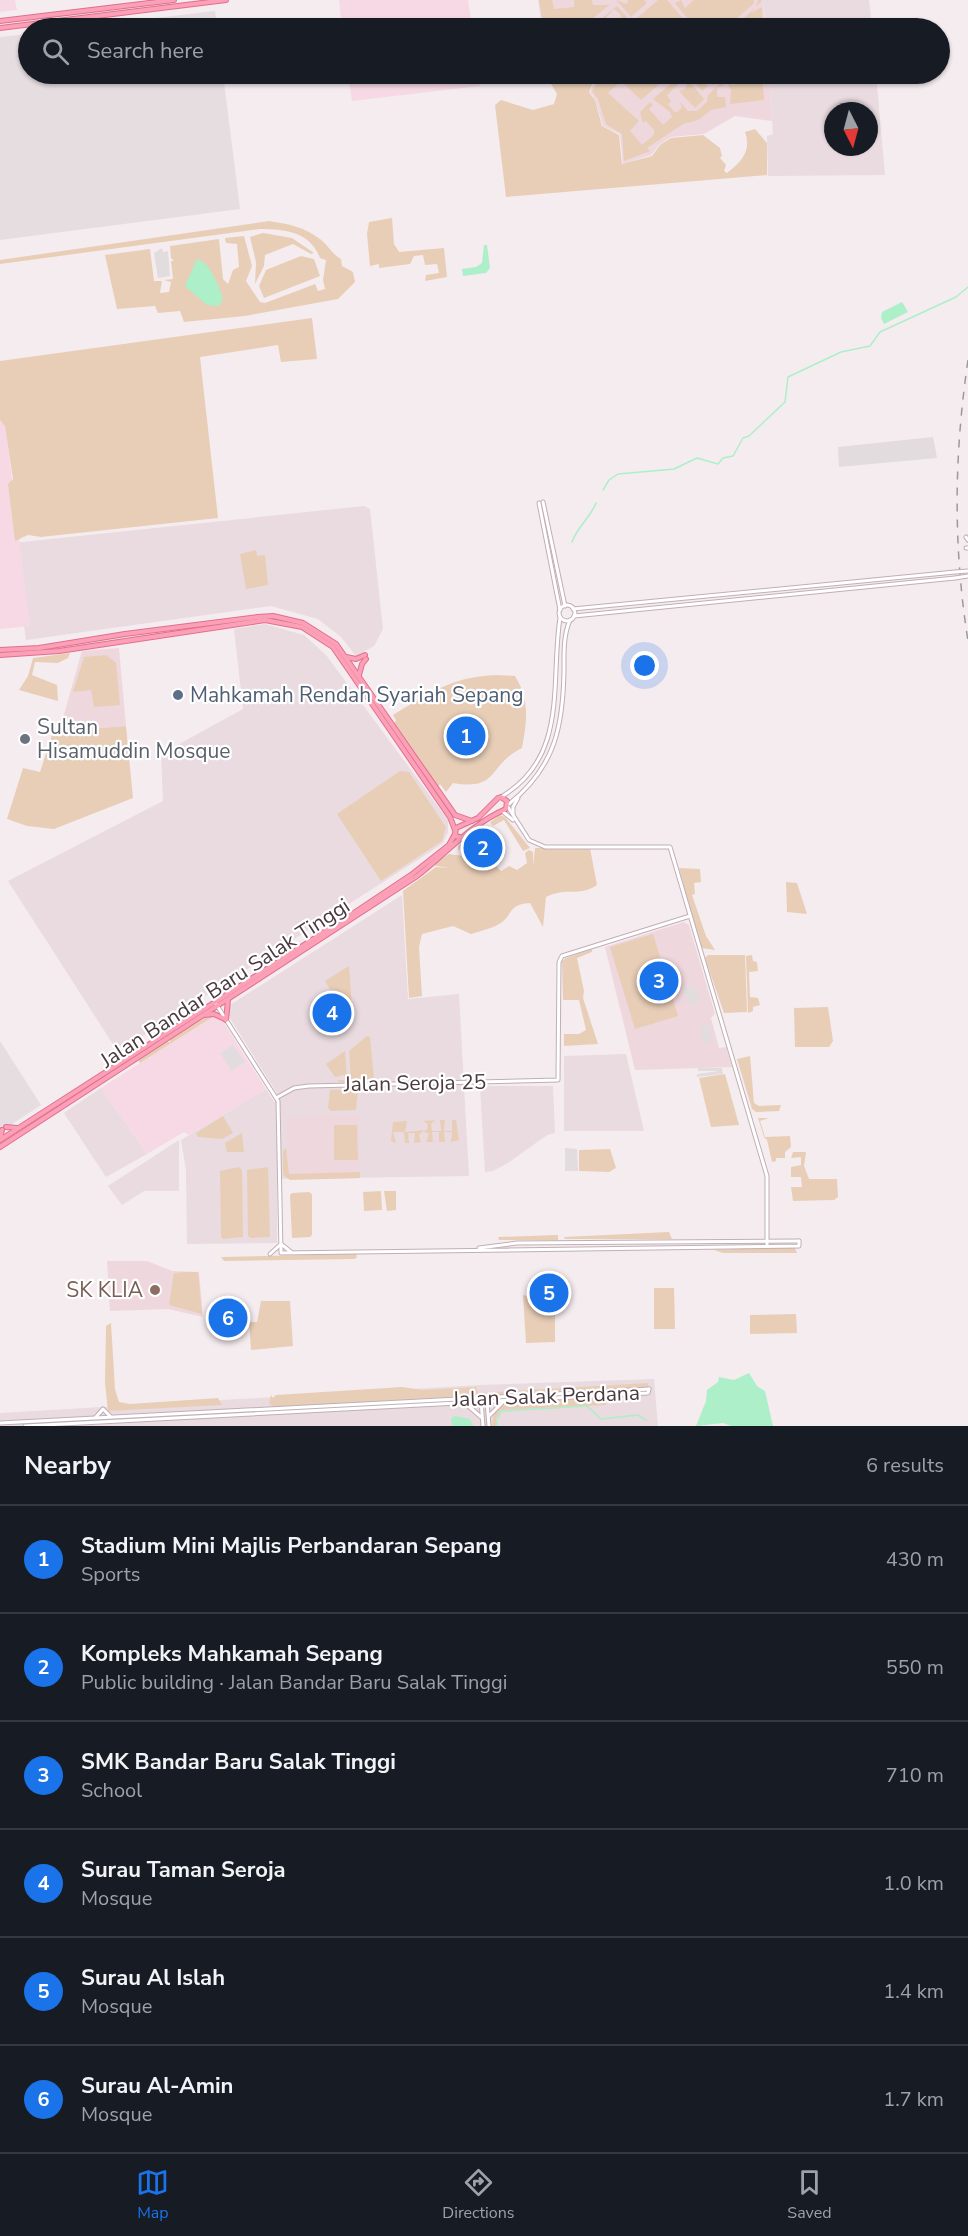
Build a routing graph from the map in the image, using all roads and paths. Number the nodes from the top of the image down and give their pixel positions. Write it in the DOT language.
graph roads {
  1 [pos="174,0"];
  2 [pos="226,0"];
  3 [pos="25,18"];
  4 [pos="81,18"];
  5 [pos="18,19"];
  6 [pos="0,21"];
  7 [pos="18,26"];
  8 [pos="0,28"];
  9 [pos="968,571"];
  10 [pos="968,576"];
  11 [pos="565,606"];
  12 [pos="573,609"];
  13 [pos="560,610"];
  14 [pos="574,616"];
  15 [pos="560,618"];
  16 [pos="570,620"];
  17 [pos="0,650"];
  18 [pos="0,655"];
  19 [pos="345,657"];
  20 [pos="359,676"];
  21 [pos="391,720"];
  22 [pos="384,724"];
  23 [pos="521,794"];
  24 [pos="501,797"];
  25 [pos="508,805"];
  26 [pos="501,811"];
  27 [pos="514,818"];
  28 [pos="472,821"];
  29 [pos="517,823"];
  30 [pos="455,832"];
  31 [pos="463,838"];
  32 [pos="690,916"];
  33 [pos="233,995"];
  34 [pos="216,1004"];
  35 [pos="201,1016"];
  36 [pos="226,1020"];
  37 [pos="276,1098"];
  38 [pos="19,1128"];
  39 [pos="0,1140"];
  40 [pos="0,1147"];
  41 [pos="281,1244"];
  42 [pos="767,1244"];
  43 [pos="293,1253"];
  44 [pos="270,1254"];
  45 [pos="487,1399"];
  46 [pos="481,1400"];
  47 [pos="506,1400"];
  48 [pos="464,1402"];
  49 [pos="103,1417"];
  50 [pos="111,1417"];
  51 [pos="95,1418"];
  52 [pos="488,1418"];
  53 [pos="482,1419"];
  54 [pos="0,1422"];
  55 [pos="103,1422"];
  56 [pos="6,1424"];
  57 [pos="25,1426"];
  58 [pos="483,1426"];
  59 [pos="489,1426"];
  1 -- 3 [label="main road"];
  2 -- 4 [label="main road"];
  5 -- 6 [label="main road"];
  7 -- 8 [label="main road"];
  9 -- 12 [label="street, bridge"];
  10 -- 14 [label="street, bridge"];
  11 -- 12 [label="street"];
  11 -- 13 [label="street"];
  11 -- 13 [label="street"];
  12 -- 14 [label="street"];
  13 -- 15 [label="street"];
  14 -- 16 [label="street"];
  15 -- 16 [label="street"];
  15 -- 24 [label="street"];
  16 -- 23 [label="street"];
  17 -- 19 [label="main road"];
  18 -- 22 [label="main road"];
  19 -- 20 [label="main road"];
  19 -- 20 [label="main road"];
  20 -- 21 [label="main road"];
  21 -- 22 [label="main road"];
  21 -- 28 [label="main road"];
  22 -- 30 [label="main road"];
  23 -- 25 [label="street"];
  23 -- 27 [label="street"];
  24 -- 25 [label="main road"];
  24 -- 28 [label="main road"];
  25 -- 26 [label="main road, Jalan Bandar Baru Salak Tinggi"];
  25 -- 27 [label="street"];
  26 -- 29 [label="street"];
  26 -- 31 [label="main road, Jalan Bandar Baru Salak Tinggi"];
  27 -- 29 [label="street"];
  28 -- 30 [label="main road"];
  29 -- 32 [label="street"];
  30 -- 31 [label="main road"];
  30 -- 34 [label="main road, Jalan Bandar Baru Salak Tinggi"];
  31 -- 33 [label="main road, Jalan Bandar Baru Salak Tinggi"];
  32 -- 37 [label="street, Jalan Seroja 25"];
  32 -- 42 [label="street"];
  33 -- 34 [label="main road, Jalan Bandar Baru Salak Tinggi"];
  33 -- 36 [label="main road"];
  34 -- 35 [label="main road, Jalan Bandar Baru Salak Tinggi"];
  34 -- 36 [label="street"];
  34 -- 38 [label="main road, Jalan Bandar Baru Salak Tinggi"];
  35 -- 36 [label="main road"];
  35 -- 40 [label="main road, Jalan Bandar Baru Salak Tinggi"];
  36 -- 37 [label="street"];
  37 -- 41 [label="street"];
  38 -- 39 [label="main road, Jalan Bandar Baru Salak Tinggi"];
  38 -- 39 [label="main road"];
  41 -- 43 [label="street"];
  41 -- 43 [label="street"];
  41 -- 44 [label="street"];
  42 -- 42 [label="street"];
  42 -- 43 [label="street"];
  45 -- 46 [label="street, Jalan Salak Perdana"];
  45 -- 47 [label="street, Jalan Salak Perdana"];
  45 -- 47 [label="street, Jalan Salak Perdana"];
  45 -- 52 [label="street"];
  46 -- 48 [label="street, Jalan Salak Perdana"];
  46 -- 50 [label="street, Jalan Salak Perdana"];
  46 -- 53 [label="street"];
  47 -- 52 [label="street"];
  48 -- 53 [label="street"];
  48 -- 55 [label="street, Jalan Salak Perdana"];
  49 -- 50 [label="street, Jalan Salak Perdana"];
  49 -- 51 [label="street, Jalan Salak Perdana"];
  49 -- 55 [label="street"];
  50 -- 51 [label="street"];
  51 -- 56 [label="street, Jalan Salak Perdana"];
  52 -- 59 [label="street"];
  53 -- 58 [label="street"];
  54 -- 56 [label="street, Jalan Salak Perdana"];
  55 -- 57 [label="street, Jalan Salak Perdana"];
}
